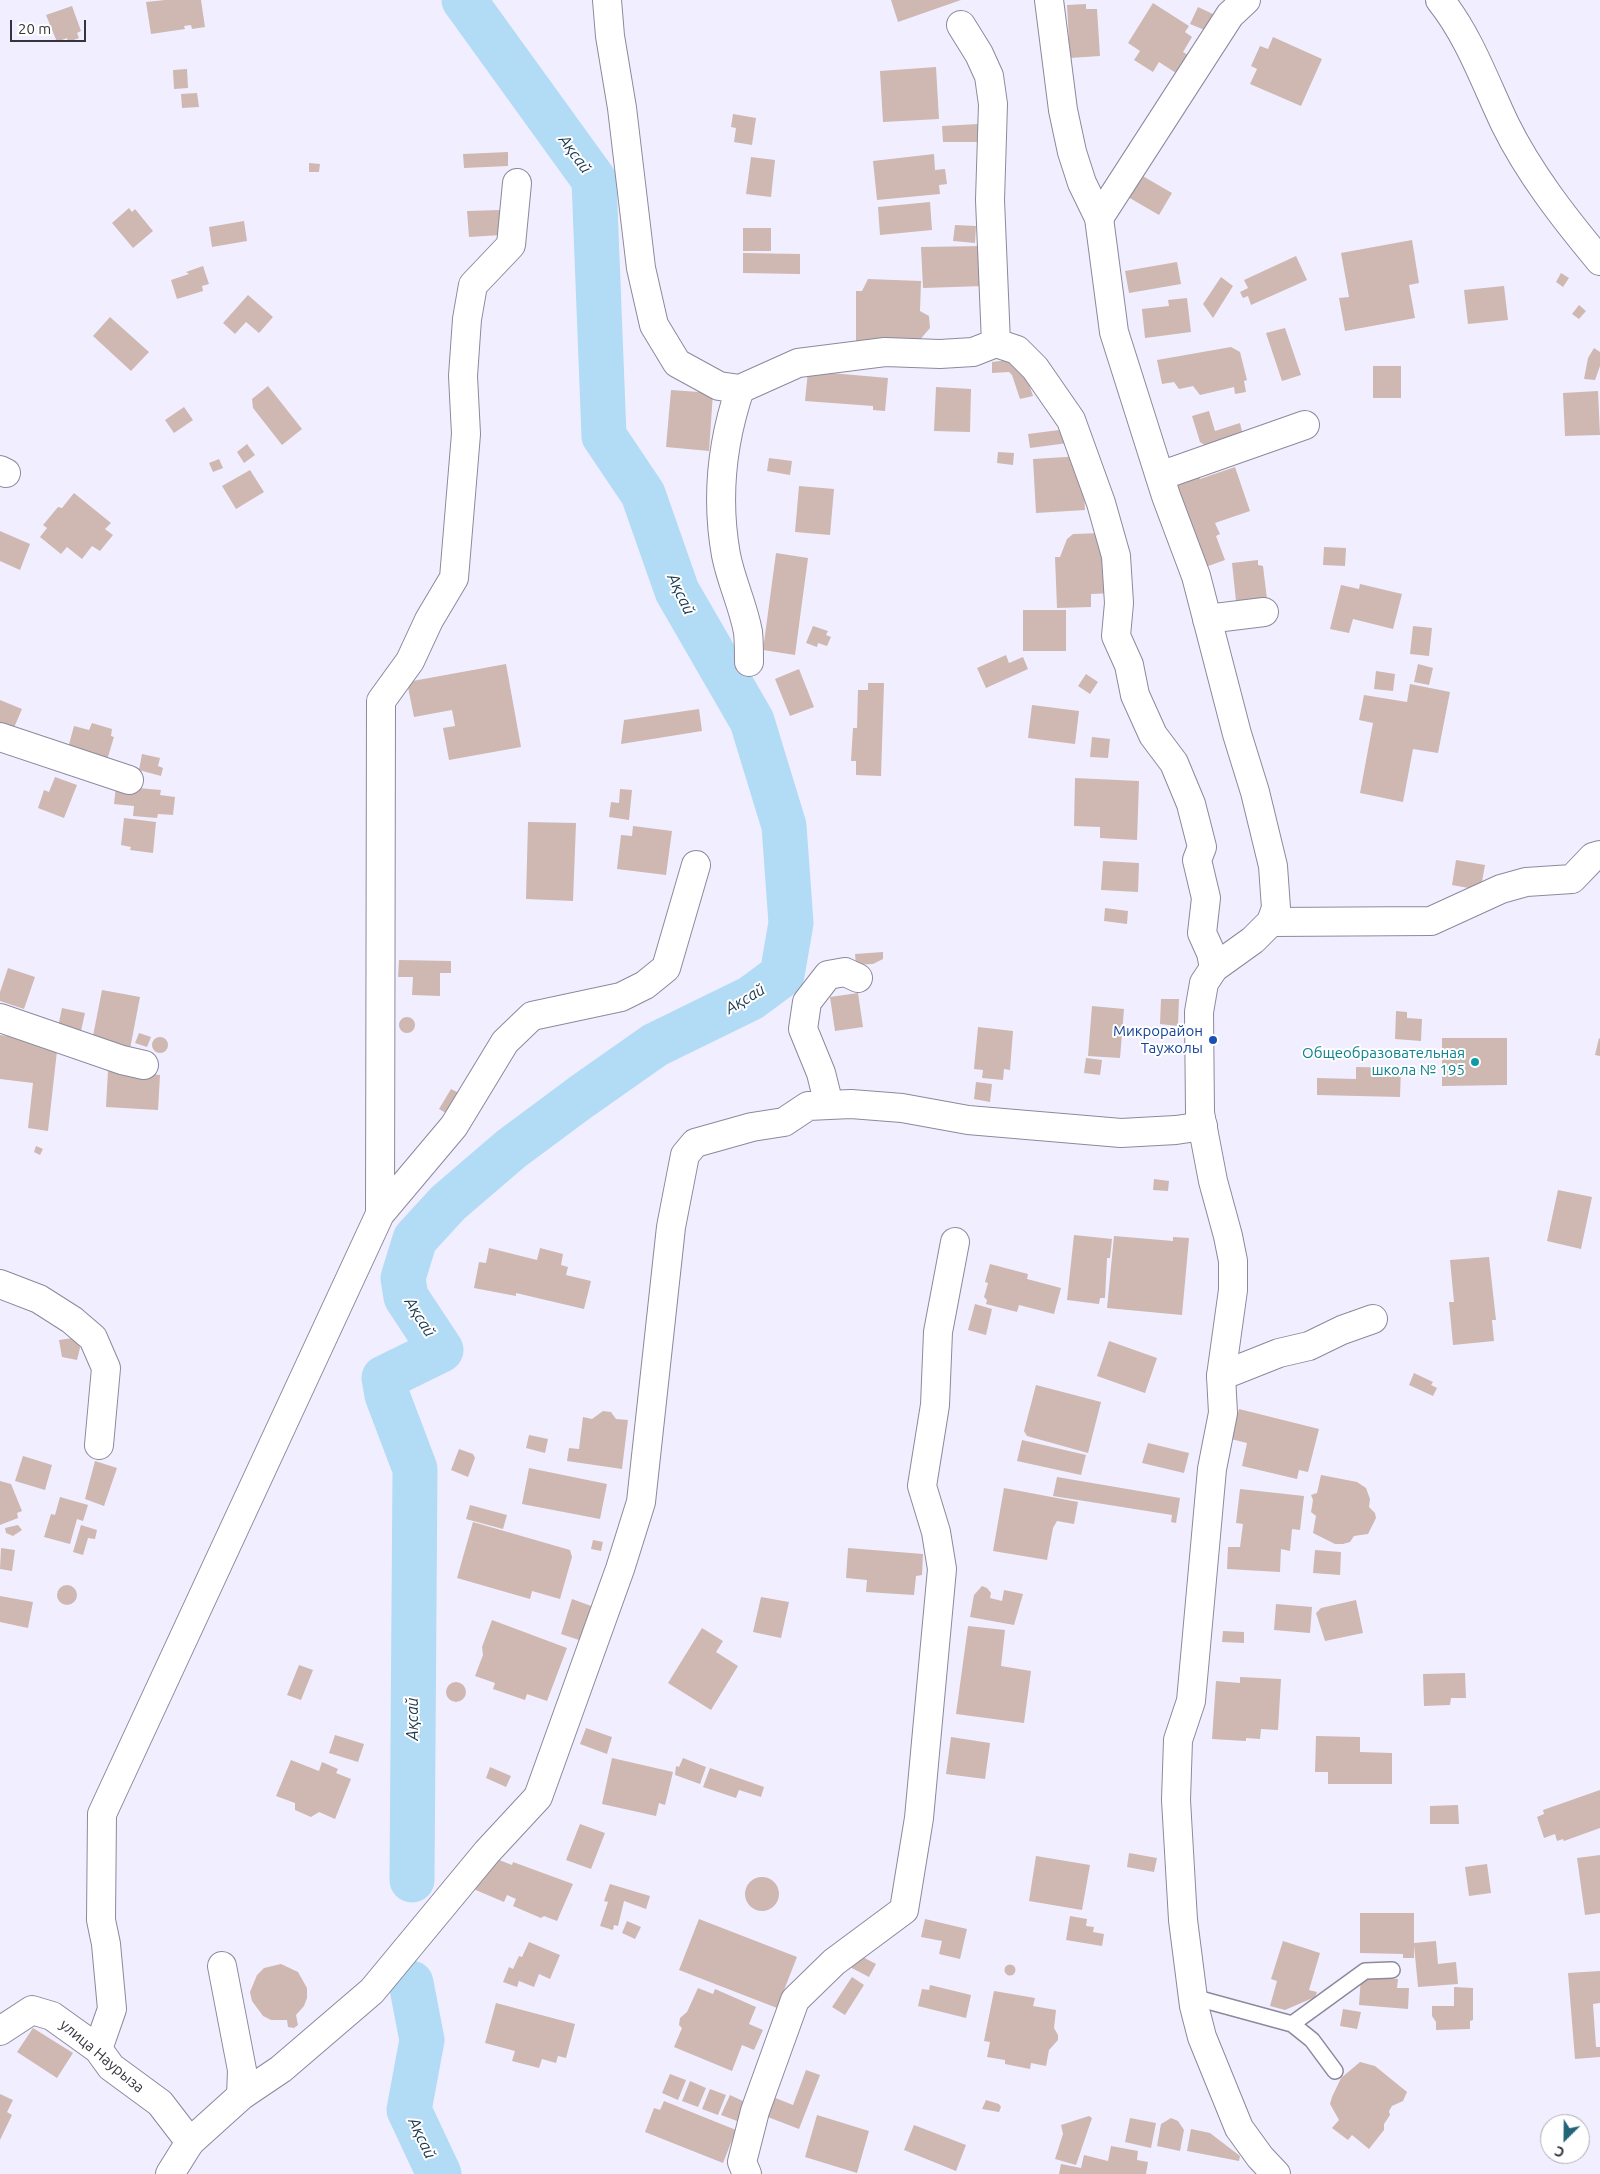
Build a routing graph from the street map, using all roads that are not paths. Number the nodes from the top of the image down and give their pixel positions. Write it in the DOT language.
graph roads {
  1 [pos="607,0"];
  2 [pos="1049,0"];
  3 [pos="1246,0"];
  4 [pos="1440,0"];
  5 [pos="961,26"];
  6 [pos="517,183"];
  7 [pos="1099,218"];
  8 [pos="1600,261"];
  9 [pos="996,343"];
  10 [pos="740,389"];
  11 [pos="1305,424"];
  12 [pos="1160,476"];
  13 [pos="1264,612"];
  14 [pos="1208,619"];
  15 [pos="750,662"];
  16 [pos="0,737"];
  17 [pos="130,780"];
  18 [pos="1600,855"];
  19 [pos="696,865"];
  20 [pos="1271,922"];
  21 [pos="1214,968"];
  22 [pos="858,978"];
  23 [pos="0,1018"];
  24 [pos="144,1065"];
  25 [pos="829,1105"];
  26 [pos="1203,1126"];
  27 [pos="380,1214"];
  28 [pos="955,1242"];
  29 [pos="0,1284"];
  30 [pos="1373,1319"];
  31 [pos="1221,1376"];
  32 [pos="99,1445"];
  33 [pos="222,1966"];
  34 [pos="1392,1970"];
  35 [pos="1193,1997"];
  36 [pos="1292,2024"];
  37 [pos="0,2032"];
  38 [pos="98,2049"];
  39 [pos="1335,2071"];
  40 [pos="241,2096"];
  41 [pos="190,2142"];
  42 [pos="170,2174"];
  43 [pos="747,2174"];
  44 [pos="1276,2174"];
  1 -- 10 [label="street"];
  2 -- 7 [label="street"];
  3 -- 7 [label="street"];
  4 -- 8 [label="street"];
  5 -- 9 [label="street"];
  6 -- 27 [label="street"];
  7 -- 12 [label="street"];
  9 -- 10 [label="street"];
  9 -- 21 [label="street"];
  10 -- 15 [label="street"];
  11 -- 12 [label="street"];
  12 -- 14 [label="street"];
  13 -- 14 [label="street"];
  14 -- 20 [label="street"];
  16 -- 17 [label="street"];
  18 -- 20 [label="street"];
  19 -- 27 [label="street"];
  20 -- 21 [label="street"];
  21 -- 26 [label="street"];
  22 -- 25 [label="street"];
  23 -- 24 [label="street"];
  25 -- 26 [label="street"];
  25 -- 40 [label="street"];
  26 -- 31 [label="street"];
  27 -- 38 [label="street"];
  28 -- 43 [label="street"];
  29 -- 32 [label="street"];
  30 -- 31 [label="street"];
  31 -- 35 [label="street"];
  33 -- 40 [label="street"];
  34 -- 36 [label="lane"];
  35 -- 36 [label="lane"];
  35 -- 44 [label="street"];
  36 -- 39 [label="lane"];
  37 -- 38 [label="street, улица Наурыза"];
  38 -- 41 [label="street, улица Наурыза"];
  40 -- 41 [label="street"];
  41 -- 42 [label="street"];
}
